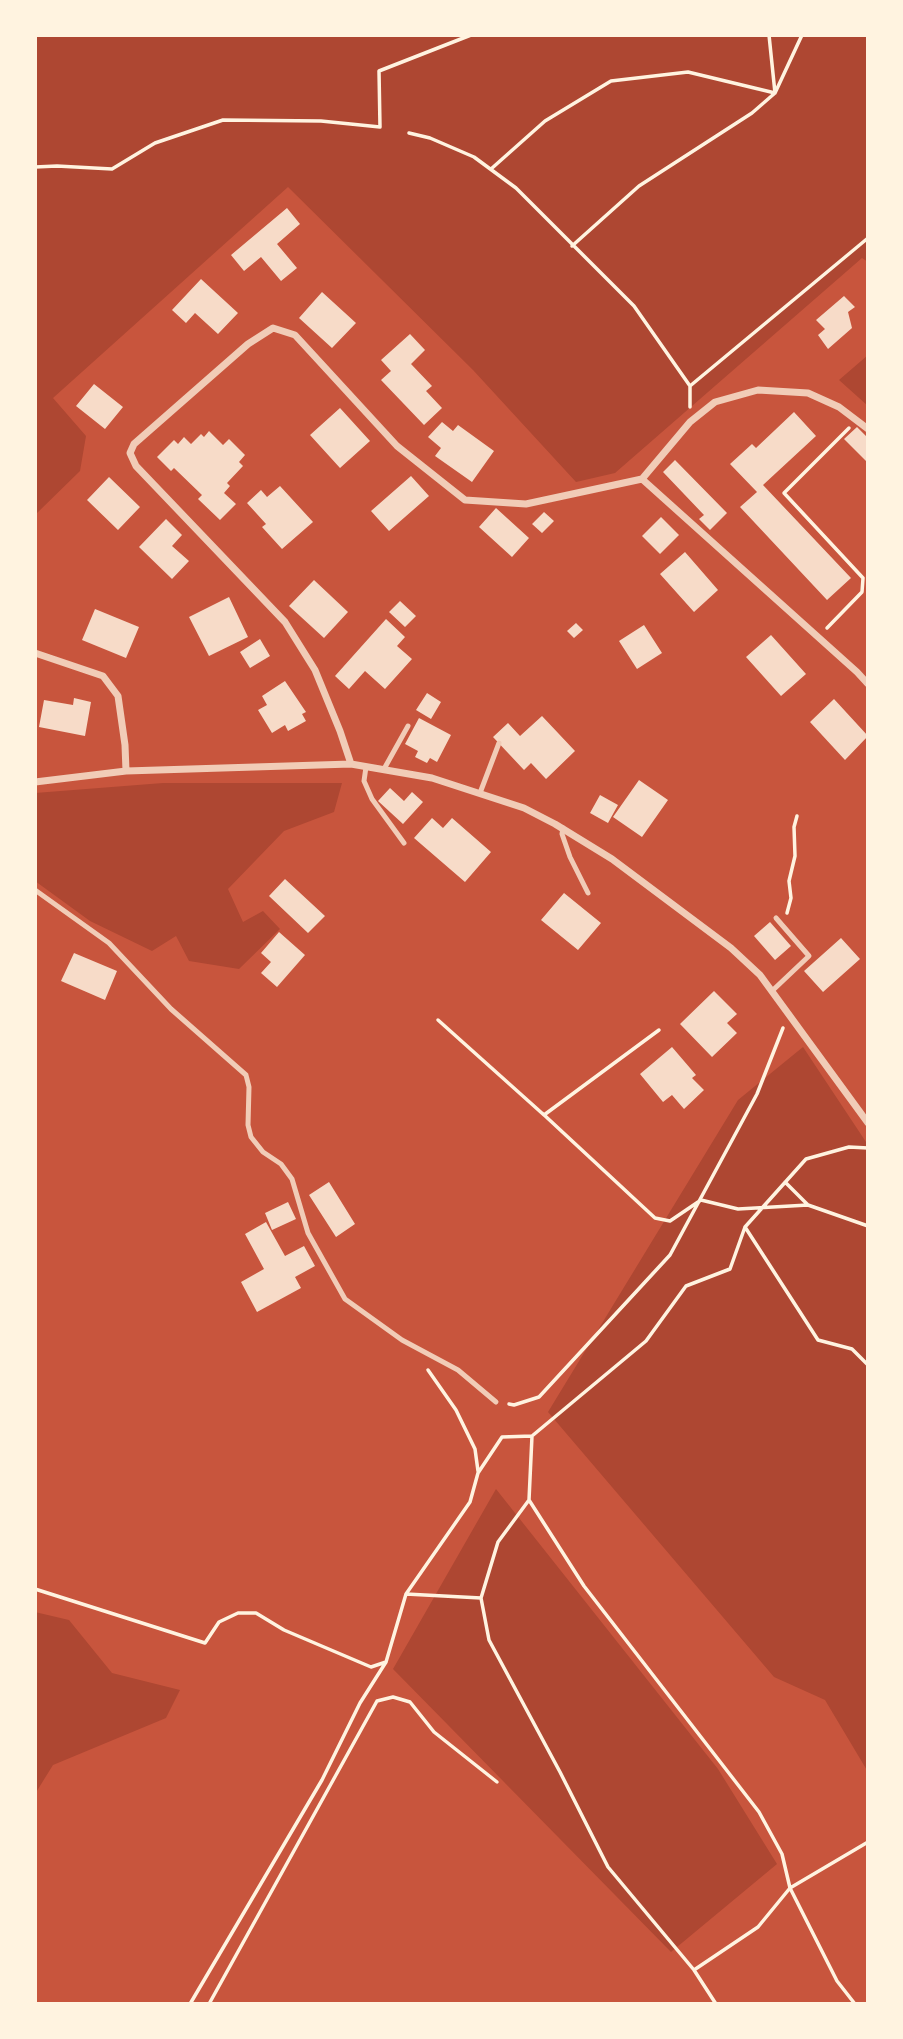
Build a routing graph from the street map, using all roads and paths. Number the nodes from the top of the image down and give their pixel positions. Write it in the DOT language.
graph roads {
  1 [pos="471,35"];
  2 [pos="769,35"];
  3 [pos="803,35"];
  4 [pos="775,93"];
  5 [pos="409,133"];
  6 [pos="35,167"];
  7 [pos="491,169"];
  8 [pos="868,238"];
  9 [pos="572,246"];
  10 [pos="690,386"];
  11 [pos="858,419"];
  12 [pos="690,422"];
  13 [pos="868,429"];
  14 [pos="642,478"];
  15 [pos="818,637"];
  16 [pos="35,653"];
  17 [pos="868,684"];
  18 [pos="408,726"];
  19 [pos="499,743"];
  20 [pos="351,764"];
  21 [pos="366,767"];
  22 [pos="384,769"];
  23 [pos="126,771"];
  24 [pos="35,782"];
  25 [pos="480,793"];
  26 [pos="797,816"];
  27 [pos="563,828"];
  28 [pos="404,843"];
  29 [pos="35,890"];
  30 [pos="588,893"];
  31 [pos="778,920"];
  32 [pos="772,991"];
  33 [pos="789,1014"];
  34 [pos="438,1020"];
  35 [pos="659,1030"];
  36 [pos="542,1113"];
  37 [pos="868,1123"];
  38 [pos="868,1148"];
  39 [pos="785,1182"];
  40 [pos="701,1200"];
  41 [pos="808,1205"];
  42 [pos="763,1207"];
  43 [pos="868,1226"];
  44 [pos="746,1227"];
  45 [pos="424,1365"];
  46 [pos="868,1365"];
  47 [pos="496,1402"];
  48 [pos="532,1436"];
  49 [pos="478,1473"];
  50 [pos="529,1500"];
  51 [pos="35,1590"];
  52 [pos="406,1594"];
  53 [pos="481,1598"];
  54 [pos="386,1662"];
  55 [pos="497,1782"];
  56 [pos="868,1842"];
  57 [pos="790,1888"];
  58 [pos="694,1970"];
  59 [pos="190,2004"];
  60 [pos="209,2004"];
  61 [pos="716,2004"];
  62 [pos="855,2004"];
  1 -- 6 [label="path"];
  2 -- 4 [label="path"];
  3 -- 4 [label="path"];
  4 -- 7 [label="path"];
  4 -- 9 [label="path"];
  5 -- 7 [label="path"];
  7 -- 9 [label="path"];
  8 -- 10 [label="path"];
  9 -- 10 [label="path"];
  10 -- 12 [label="path"];
  11 -- 12 [label="street"];
  11 -- 13 [label="street"];
  11 -- 15 [label="path"];
  12 -- 14 [label="street"];
  14 -- 15 [label="street"];
  14 -- 20 [label="street"];
  15 -- 17 [label="street"];
  16 -- 23 [label="street"];
  18 -- 22 [label="lane"];
  19 -- 25 [label="lane"];
  20 -- 21 [label="street"];
  20 -- 23 [label="street"];
  21 -- 22 [label="street"];
  21 -- 28 [label="lane"];
  22 -- 25 [label="street"];
  23 -- 24 [label="street"];
  25 -- 27 [label="street"];
  26 -- 31 [label="path"];
  27 -- 30 [label="lane"];
  27 -- 32 [label="street"];
  29 -- 47 [label="lane"];
  31 -- 32 [label="lane"];
  32 -- 33 [label="street"];
  33 -- 37 [label="street"];
  33 -- 40 [label="path"];
  34 -- 36 [label="path"];
  35 -- 36 [label="path"];
  36 -- 40 [label="path"];
  38 -- 39 [label="path"];
  39 -- 41 [label="path"];
  39 -- 42 [label="path"];
  40 -- 42 [label="path"];
  40 -- 47 [label="path"];
  41 -- 42 [label="path"];
  41 -- 43 [label="path"];
  42 -- 44 [label="path"];
  44 -- 46 [label="path"];
  44 -- 48 [label="path"];
  45 -- 49 [label="path"];
  48 -- 49 [label="path"];
  48 -- 50 [label="path"];
  49 -- 52 [label="path"];
  50 -- 53 [label="path"];
  50 -- 57 [label="path"];
  51 -- 54 [label="path"];
  52 -- 53 [label="path"];
  52 -- 54 [label="path"];
  53 -- 58 [label="path"];
  54 -- 59 [label="path"];
  55 -- 60 [label="path"];
  56 -- 57 [label="path"];
  57 -- 58 [label="path"];
  57 -- 62 [label="path"];
  58 -- 61 [label="path"];
}
